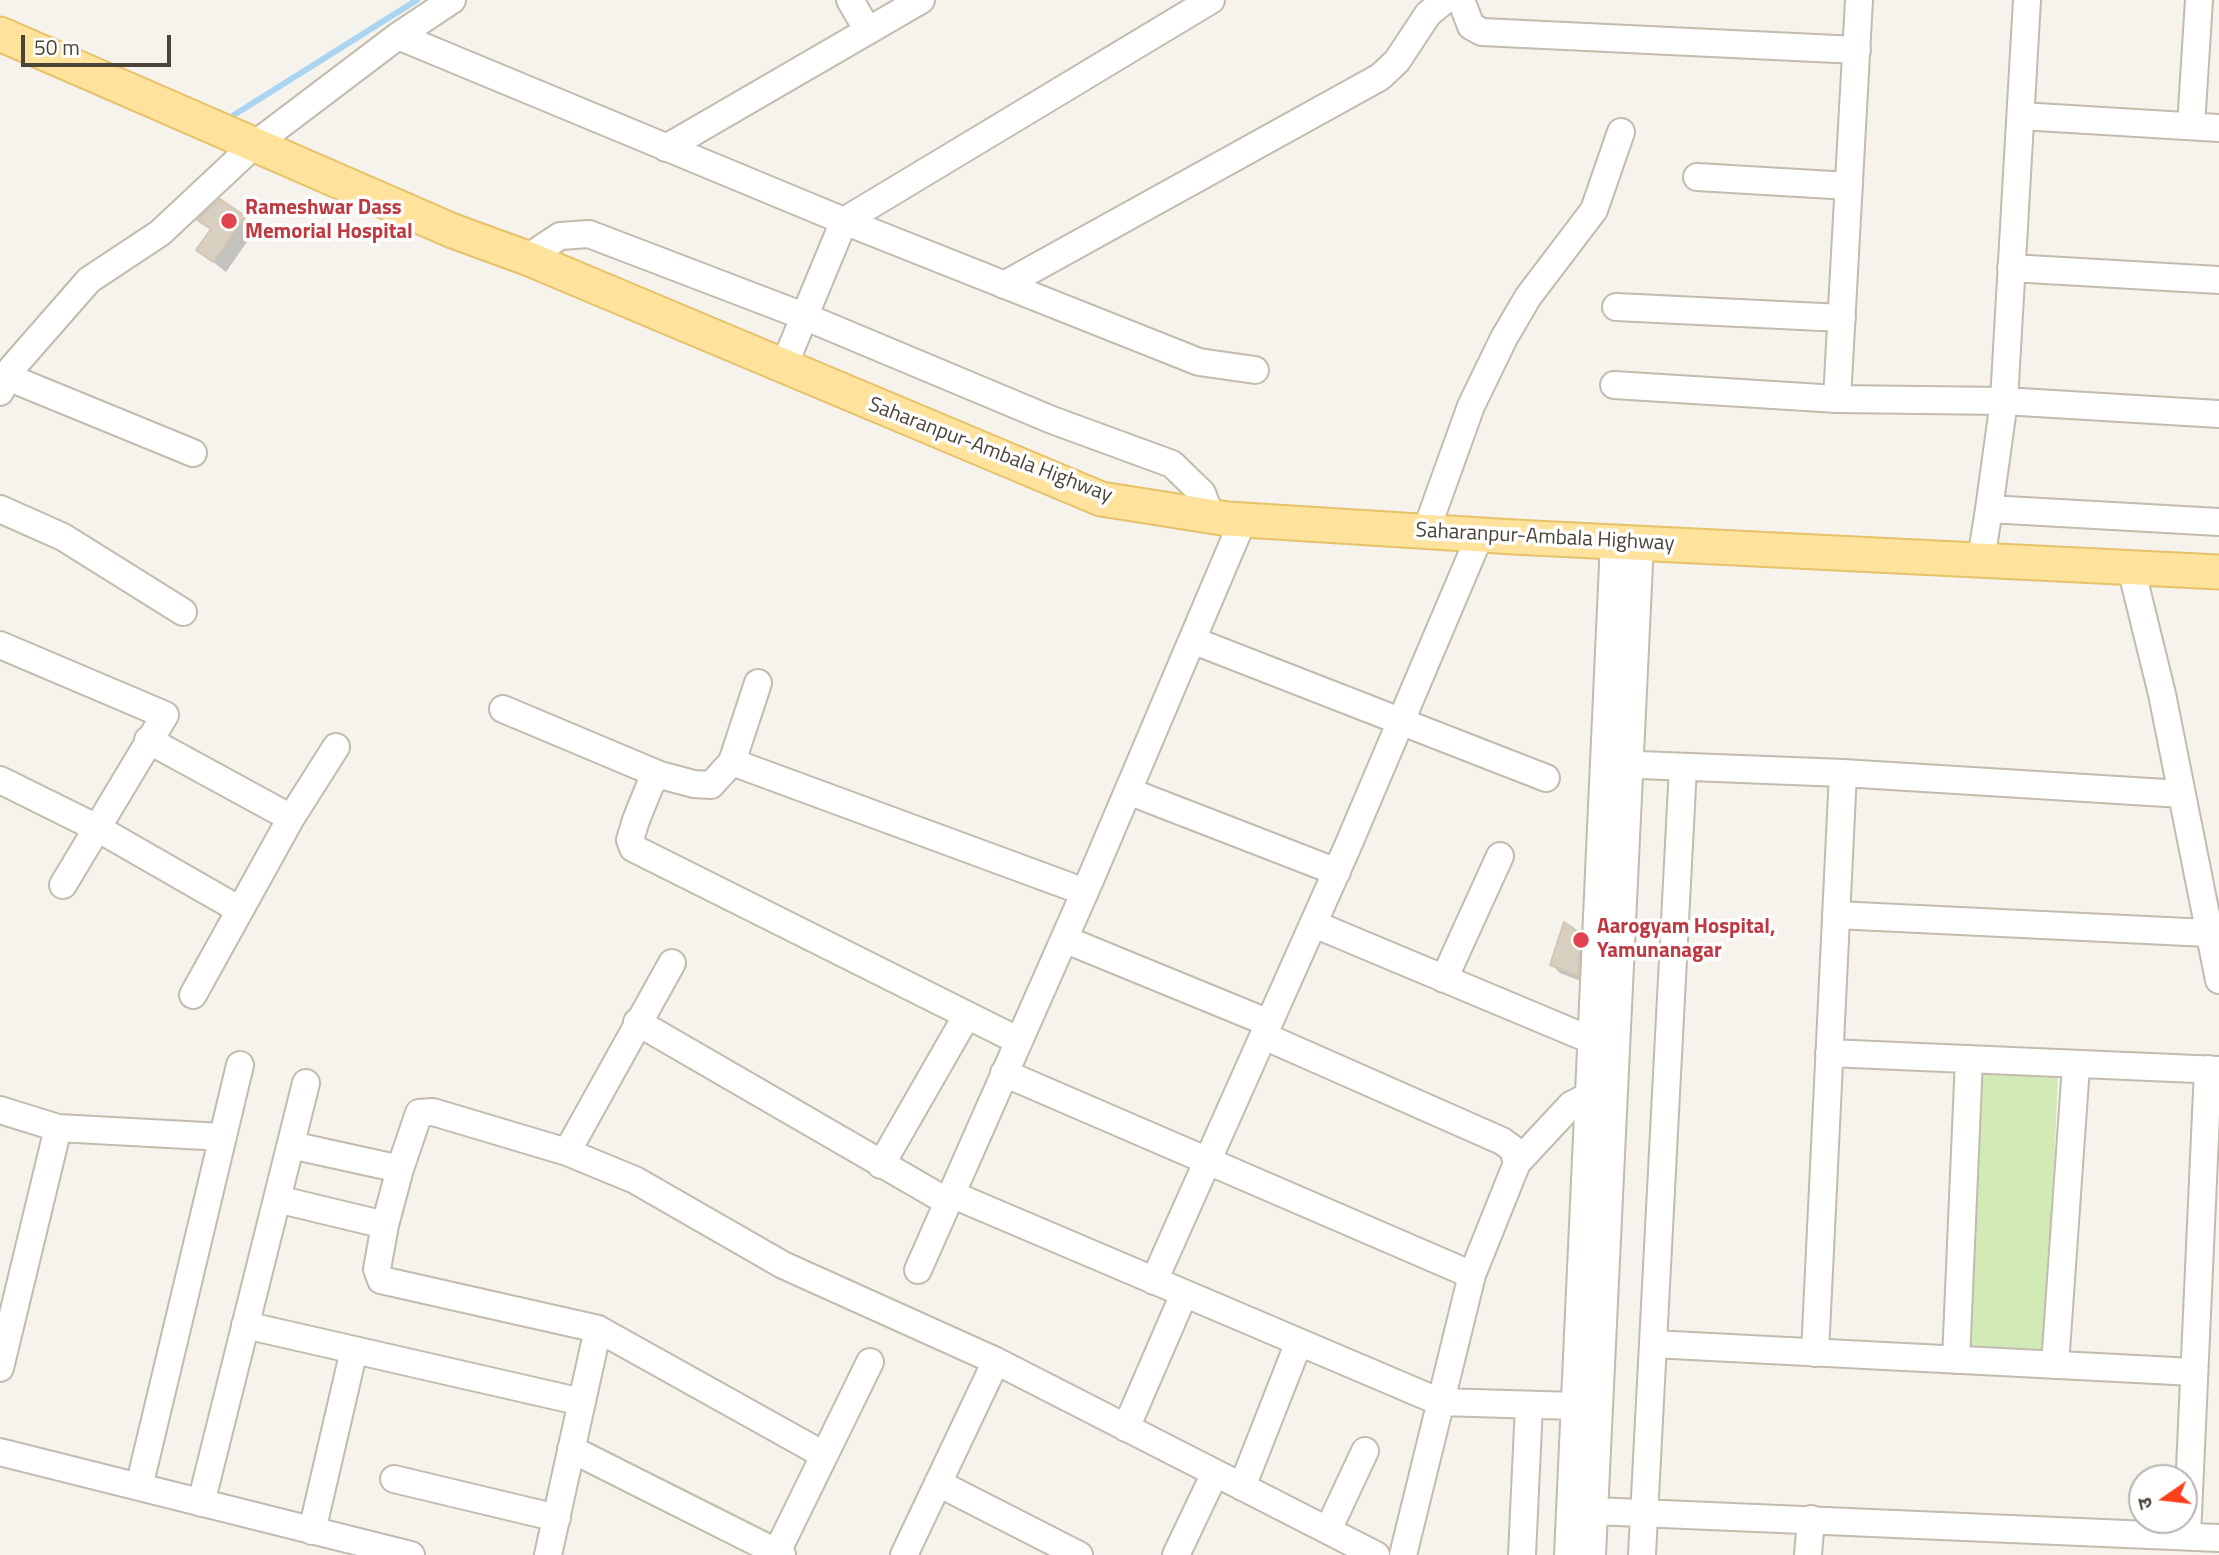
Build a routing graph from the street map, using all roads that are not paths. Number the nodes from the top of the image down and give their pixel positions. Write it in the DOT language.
graph roads {
  1 [pos="850,0"];
  2 [pos="921,0"];
  3 [pos="1211,0"];
  4 [pos="1445,0"];
  5 [pos="1461,0"];
  6 [pos="1859,0"];
  7 [pos="2027,0"];
  8 [pos="2199,0"];
  9 [pos="450,1"];
  10 [pos="868,31"];
  11 [pos="0,34"];
  12 [pos="398,36"];
  13 [pos="1857,50"];
  14 [pos="2021,116"];
  15 [pos="2191,126"];
  16 [pos="2219,128"];
  17 [pos="1621,132"];
  18 [pos="254,145"];
  19 [pos="666,148"];
  20 [pos="1697,177"];
  21 [pos="1849,186"];
  22 [pos="844,221"];
  23 [pos="527,258"];
  24 [pos="2011,268"];
  25 [pos="2219,280"];
  26 [pos="1004,285"];
  27 [pos="1616,307"];
  28 [pos="806,317"];
  29 [pos="1842,318"];
  30 [pos="783,368"];
  31 [pos="1255,370"];
  32 [pos="5,375"];
  33 [pos="1614,385"];
  34 [pos="1838,399"];
  35 [pos="2004,401"];
  36 [pos="2219,414"];
  37 [pos="193,453"];
  38 [pos="0,509"];
  39 [pos="1989,509"];
  40 [pos="1227,518"];
  41 [pos="2219,522"];
  42 [pos="1426,531"];
  43 [pos="1480,535"];
  44 [pos="1627,543"];
  45 [pos="1981,560"];
  46 [pos="2131,568"];
  47 [pos="2219,572"];
  48 [pos="183,612"];
  49 [pos="1192,640"];
  50 [pos="0,645"];
  51 [pos="758,682"];
  52 [pos="503,709"];
  53 [pos="1401,723"];
  54 [pos="148,740"];
  55 [pos="336,747"];
  56 [pos="732,762"];
  57 [pos="1616,764"];
  58 [pos="1683,766"];
  59 [pos="1843,773"];
  60 [pos="660,775"];
  61 [pos="1546,778"];
  62 [pos="0,780"];
  63 [pos="1128,790"];
  64 [pos="2182,794"];
  65 [pos="291,818"];
  66 [pos="97,828"];
  67 [pos="1500,856"];
  68 [pos="1337,872"];
  69 [pos="63,885"];
  70 [pos="1084,892"];
  71 [pos="240,910"];
  72 [pos="1836,915"];
  73 [pos="1314,924"];
  74 [pos="2208,933"];
  75 [pos="1064,939"];
  76 [pos="672,963"];
  77 [pos="1444,979"];
  78 [pos="2219,980"];
  79 [pos="193,995"];
  80 [pos="968,1016"];
  81 [pos="638,1022"];
  82 [pos="1266,1030"];
  83 [pos="1591,1040"];
  84 [pos="1019,1041"];
  85 [pos="1829,1053"];
  86 [pos="1969,1059"];
  87 [pos="240,1065"];
  88 [pos="2076,1066"];
  89 [pos="2213,1070"];
  90 [pos="1004,1073"];
  91 [pos="306,1083"];
  92 [pos="1589,1096"];
  93 [pos="0,1110"];
  94 [pos="58,1128"];
  95 [pos="223,1136"];
  96 [pos="290,1145"];
  97 [pos="567,1152"];
  98 [pos="1207,1162"];
  99 [pos="1517,1163"];
  100 [pos="881,1165"];
  101 [pos="400,1169"];
  102 [pos="949,1198"];
  103 [pos="277,1199"];
  104 [pos="385,1225"];
  105 [pos="918,1270"];
  106 [pos="1472,1275"];
  107 [pos="1154,1281"];
  108 [pos="1184,1294"];
  109 [pos="245,1325"];
  110 [pos="598,1329"];
  111 [pos="1299,1342"];
  112 [pos="1653,1344"];
  113 [pos="354,1350"];
  114 [pos="1815,1353"];
  115 [pos="1956,1360"];
  116 [pos="996,1361"];
  117 [pos="870,1362"];
  118 [pos="2055,1365"];
  119 [pos="0,1368"];
  120 [pos="2194,1372"];
  121 [pos="582,1402"];
  122 [pos="1440,1402"];
  123 [pos="1529,1405"];
  124 [pos="1575,1406"];
  125 [pos="1126,1428"];
  126 [pos="571,1449"];
  127 [pos="1365,1451"];
  128 [pos="0,1452"];
  129 [pos="824,1455"];
  130 [pos="1214,1473"];
  131 [pos="394,1479"];
  132 [pos="938,1483"];
  133 [pos="139,1487"];
  134 [pos="1242,1487"];
  135 [pos="201,1503"];
  136 [pos="1594,1511"];
  137 [pos="1644,1513"];
  138 [pos="556,1518"];
  139 [pos="1811,1519"];
  140 [pos="1328,1530"];
  141 [pos="312,1531"];
  142 [pos="2187,1536"];
  143 [pos="2219,1538"];
  144 [pos="383,1552"];
  145 [pos="779,1554"];
  146 [pos="411,1555"];
  147 [pos="548,1555"];
  148 [pos="904,1555"];
  149 [pos="1079,1555"];
  150 [pos="1176,1555"];
  151 [pos="1376,1555"];
  152 [pos="1403,1555"];
  153 [pos="1522,1555"];
  154 [pos="1568,1555"];
  155 [pos="1592,1555"];
  156 [pos="1642,1555"];
  157 [pos="1808,1555"];
  1 -- 10 [label="street"];
  2 -- 10 [label="street"];
  3 -- 22 [label="street"];
  4 -- 26 [label="street"];
  5 -- 13 [label="street"];
  6 -- 13 [label="street"];
  7 -- 14 [label="street"];
  8 -- 15 [label="street"];
  9 -- 12 [label="street"];
  10 -- 19 [label="street"];
  11 -- 18 [label="main road, Saharanpur-Ambala Highway"];
  12 -- 18 [label="street"];
  12 -- 19 [label="street"];
  13 -- 21 [label="street"];
  14 -- 15 [label="street"];
  14 -- 24 [label="street"];
  15 -- 16 [label="street"];
  17 -- 42 [label="street"];
  18 -- 23 [label="main road, Saharanpur-Ambala Highway"];
  18 -- 32 [label="street"];
  19 -- 22 [label="street"];
  20 -- 21 [label="street"];
  21 -- 29 [label="street"];
  22 -- 26 [label="street"];
  22 -- 28 [label="street"];
  23 -- 28 [label="street"];
  23 -- 30 [label="main road, Saharanpur-Ambala Highway"];
  24 -- 25 [label="street"];
  24 -- 35 [label="street"];
  26 -- 31 [label="street"];
  27 -- 29 [label="street"];
  28 -- 30 [label="street"];
  28 -- 40 [label="street"];
  29 -- 34 [label="street"];
  30 -- 40 [label="main road, Saharanpur-Ambala Highway"];
  32 -- 37 [label="street"];
  33 -- 34 [label="street"];
  34 -- 35 [label="street"];
  35 -- 36 [label="street"];
  35 -- 39 [label="street"];
  38 -- 48 [label="street"];
  39 -- 41 [label="street"];
  39 -- 45 [label="street"];
  40 -- 42 [label="main road, Saharanpur-Ambala Highway"];
  40 -- 49 [label="street"];
  42 -- 43 [label="main road, Saharanpur-Ambala Highway"];
  43 -- 44 [label="main road, Saharanpur-Ambala Highway"];
  43 -- 53 [label="street"];
  44 -- 45 [label="main road, Saharanpur-Ambala Highway"];
  44 -- 57 [label="street"];
  45 -- 46 [label="main road, Saharanpur-Ambala Highway"];
  46 -- 47 [label="main road, Saharanpur-Ambala Highway"];
  46 -- 64 [label="street"];
  49 -- 53 [label="street"];
  49 -- 63 [label="street"];
  50 -- 54 [label="street"];
  51 -- 56 [label="street"];
  52 -- 60 [label="street"];
  53 -- 61 [label="street"];
  53 -- 68 [label="street"];
  54 -- 65 [label="street"];
  54 -- 66 [label="street"];
  55 -- 65 [label="street"];
  56 -- 60 [label="street"];
  56 -- 70 [label="street"];
  57 -- 58 [label="street"];
  57 -- 83 [label="street"];
  57 -- 136 [label="street"];
  58 -- 59 [label="street"];
  58 -- 112 [label="street"];
  59 -- 64 [label="street"];
  59 -- 72 [label="street"];
  60 -- 80 [label="street"];
  62 -- 66 [label="street"];
  63 -- 68 [label="street"];
  63 -- 70 [label="street"];
  64 -- 74 [label="street"];
  65 -- 71 [label="street"];
  66 -- 69 [label="street"];
  66 -- 71 [label="street"];
  67 -- 77 [label="street"];
  68 -- 73 [label="street"];
  70 -- 75 [label="street"];
  71 -- 79 [label="street"];
  72 -- 74 [label="street"];
  72 -- 85 [label="street"];
  73 -- 77 [label="street"];
  73 -- 82 [label="street"];
  74 -- 78 [label="street"];
  75 -- 82 [label="street"];
  75 -- 84 [label="street"];
  76 -- 81 [label="street"];
  77 -- 83 [label="street"];
  80 -- 84 [label="street"];
  80 -- 100 [label="street"];
  81 -- 97 [label="street"];
  81 -- 100 [label="street"];
  82 -- 98 [label="street"];
  82 -- 99 [label="street"];
  83 -- 92 [label="street"];
  84 -- 90 [label="street"];
  85 -- 86 [label="street"];
  85 -- 114 [label="street"];
  86 -- 88 [label="street"];
  86 -- 115 [label="street"];
  87 -- 95 [label="street"];
  88 -- 89 [label="street"];
  88 -- 118 [label="street"];
  89 -- 120 [label="street"];
  90 -- 98 [label="street"];
  90 -- 102 [label="street"];
  91 -- 96 [label="street"];
  92 -- 99 [label="street"];
  92 -- 124 [label="street"];
  93 -- 94 [label="street"];
  94 -- 95 [label="street"];
  94 -- 119 [label="street"];
  95 -- 133 [label="street"];
  96 -- 101 [label="street"];
  96 -- 103 [label="street"];
  97 -- 101 [label="street"];
  97 -- 116 [label="street"];
  98 -- 106 [label="street"];
  98 -- 107 [label="street"];
  99 -- 106 [label="street"];
  100 -- 102 [label="street"];
  101 -- 104 [label="street"];
  102 -- 105 [label="street"];
  102 -- 107 [label="street"];
  103 -- 104 [label="street"];
  103 -- 109 [label="street"];
  104 -- 110 [label="street"];
  106 -- 122 [label="street"];
  107 -- 108 [label="street"];
  108 -- 111 [label="street"];
  108 -- 125 [label="street"];
  109 -- 113 [label="street"];
  109 -- 135 [label="street"];
  110 -- 121 [label="street"];
  110 -- 129 [label="street"];
  111 -- 122 [label="street"];
  111 -- 134 [label="street"];
  112 -- 114 [label="street"];
  112 -- 137 [label="street"];
  113 -- 121 [label="street"];
  113 -- 141 [label="street"];
  114 -- 115 [label="street"];
  115 -- 118 [label="street"];
  116 -- 125 [label="street"];
  116 -- 132 [label="street"];
  117 -- 129 [label="street"];
  118 -- 120 [label="street"];
  120 -- 142 [label="street"];
  121 -- 126 [label="street"];
  122 -- 123 [label="street"];
  122 -- 152 [label="street"];
  123 -- 124 [label="street"];
  123 -- 153 [label="street"];
  124 -- 154 [label="street"];
  125 -- 130 [label="street"];
  126 -- 138 [label="street"];
  126 -- 145 [label="street"];
  127 -- 140 [label="street"];
  128 -- 133 [label="street"];
  129 -- 145 [label="street"];
  130 -- 134 [label="street"];
  130 -- 150 [label="street"];
  131 -- 138 [label="street"];
  132 -- 148 [label="street"];
  132 -- 149 [label="street"];
  133 -- 135 [label="street"];
  134 -- 140 [label="street"];
  135 -- 141 [label="street"];
  136 -- 137 [label="street"];
  136 -- 155 [label="street"];
  137 -- 139 [label="street"];
  137 -- 156 [label="street"];
  138 -- 147 [label="street"];
  139 -- 142 [label="street"];
  139 -- 157 [label="street"];
  140 -- 151 [label="street"];
  141 -- 144 [label="street"];
  142 -- 143 [label="street"];
  144 -- 146 [label="street"];
}
